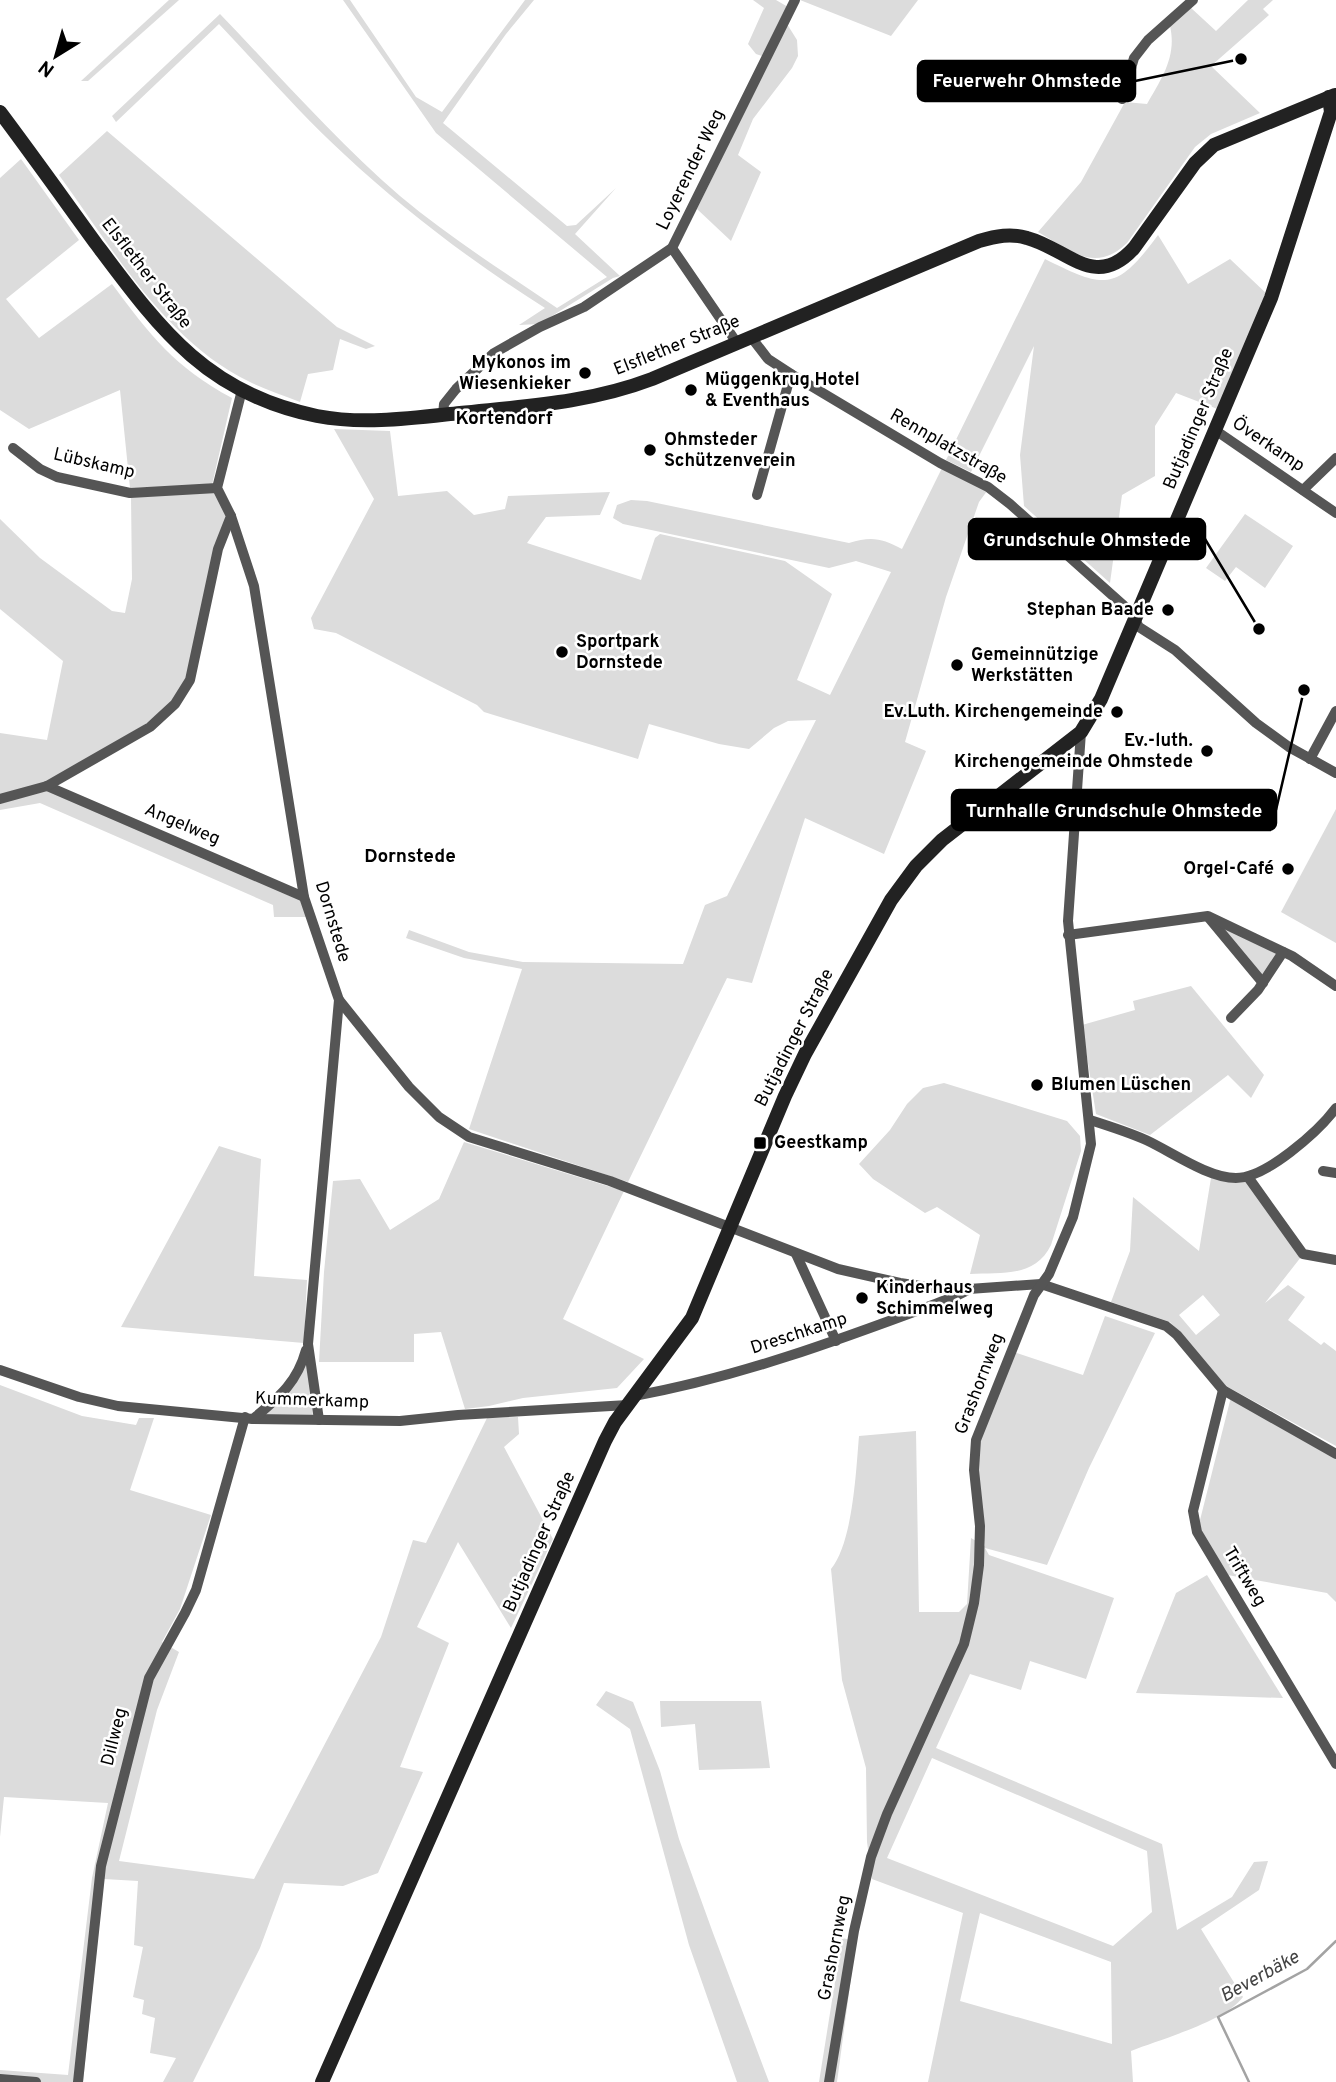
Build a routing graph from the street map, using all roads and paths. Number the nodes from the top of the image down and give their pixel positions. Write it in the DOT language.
graph roads {
  1 [pos="795,0"];
  2 [pos="1193,0"];
  3 [pos="1332,96"];
  4 [pos="1122,99"];
  5 [pos="0,112"];
  6 [pos="672,248"];
  7 [pos="751,337"];
  8 [pos="737,343"];
  9 [pos="791,374"];
  10 [pos="242,390"];
  11 [pos="443,415"];
  12 [pos="1215,430"];
  13 [pos="13,448"];
  14 [pos="1336,458"];
  15 [pos="217,488"];
  16 [pos="1303,490"];
  17 [pos="757,495"];
  18 [pos="1336,513"];
  19 [pos="230,516"];
  20 [pos="1135,619"];
  21 [pos="1336,711"];
  22 [pos="1081,732"];
  23 [pos="1310,759"];
  24 [pos="1336,773"];
  25 [pos="47,786"];
  26 [pos="0,799"];
  27 [pos="303,897"];
  28 [pos="1208,916"];
  29 [pos="1068,935"];
  30 [pos="1283,952"];
  31 [pos="1263,983"];
  32 [pos="1336,986"];
  33 [pos="339,1000"];
  34 [pos="1231,1018"];
  35 [pos="1336,1108"];
  36 [pos="1090,1120"];
  37 [pos="1323,1171"];
  38 [pos="1336,1173"];
  39 [pos="1248,1177"];
  40 [pos="731,1229"];
  41 [pos="796,1254"];
  42 [pos="1336,1259"];
  43 [pos="1041,1284"];
  44 [pos="969,1289"];
  45 [pos="836,1341"];
  46 [pos="308,1343"];
  47 [pos="0,1370"];
  48 [pos="1223,1390"];
  49 [pos="631,1400"];
  50 [pos="249,1418"];
  51 [pos="319,1420"];
  52 [pos="1336,1454"];
  53 [pos="1336,1764"];
  54 [pos="0,2079"];
  55 [pos="36,2082"];
  56 [pos="78,2082"];
  57 [pos="322,2082"];
  58 [pos="829,2082"];
  1 -- 6 [label="street, Loyerender Weg"];
  2 -- 4 [label="street"];
  3 -- 7 [label="street, Elsflether Straße"];
  3 -- 12 [label="street, Butjadinger Straße"];
  5 -- 10 [label="street, Elsflether Straße"];
  6 -- 8 [label="street"];
  6 -- 11 [label="street, Loyerender Weg"];
  7 -- 8 [label="street, Elsflether Straße"];
  7 -- 9 [label="street, Rennplatzstraße"];
  8 -- 11 [label="street, Elsflether Straße"];
  9 -- 17 [label="street"];
  9 -- 20 [label="street, Rennplatzstraße"];
  10 -- 11 [label="street, Elsflether Straße"];
  10 -- 15 [label="street"];
  12 -- 16 [label="street, Överkamp"];
  12 -- 20 [label="street, Butjadinger Straße"];
  13 -- 15 [label="street, Lübskamp"];
  14 -- 16 [label="street"];
  15 -- 19 [label="street, Dornstede"];
  16 -- 18 [label="street, Överkamp"];
  19 -- 25 [label="street"];
  19 -- 27 [label="street, Dornstede"];
  20 -- 22 [label="street, Butjadinger Straße"];
  20 -- 23 [label="street, Rennplatzstraße"];
  21 -- 23 [label="street"];
  22 -- 29 [label="street, Grashornweg"];
  22 -- 40 [label="street, Butjadinger Straße"];
  23 -- 24 [label="street, Rennplatzstraße"];
  25 -- 26 [label="street"];
  25 -- 27 [label="street, Angelweg"];
  27 -- 33 [label="street, Dornstede"];
  28 -- 29 [label="street"];
  28 -- 30 [label="street"];
  28 -- 31 [label="street"];
  29 -- 36 [label="street, Grashornweg"];
  30 -- 31 [label="street"];
  30 -- 32 [label="street"];
  31 -- 34 [label="street"];
  33 -- 40 [label="street"];
  33 -- 46 [label="street, Dornstede"];
  35 -- 39 [label="street"];
  36 -- 39 [label="street"];
  36 -- 43 [label="street, Grashornweg"];
  37 -- 38 [label="street"];
  39 -- 42 [label="street"];
  40 -- 41 [label="street"];
  40 -- 49 [label="street, Butjadinger Straße"];
  41 -- 44 [label="street"];
  41 -- 45 [label="street"];
  43 -- 44 [label="street"];
  43 -- 48 [label="street"];
  43 -- 58 [label="street, Grashornweg"];
  44 -- 45 [label="street, Dreschkamp"];
  45 -- 49 [label="street, Dreschkamp"];
  46 -- 50 [label="street, Dornstede"];
  46 -- 51 [label="street, Dornstede"];
  47 -- 50 [label="street, Kummerkamp"];
  48 -- 52 [label="street"];
  48 -- 53 [label="street, Triftweg"];
  49 -- 51 [label="street, Kummerkamp"];
  49 -- 57 [label="street, Butjadinger Straße"];
  50 -- 51 [label="street, Kummerkamp"];
  50 -- 56 [label="street, Dillweg"];
  54 -- 55 [label="street"];
}
